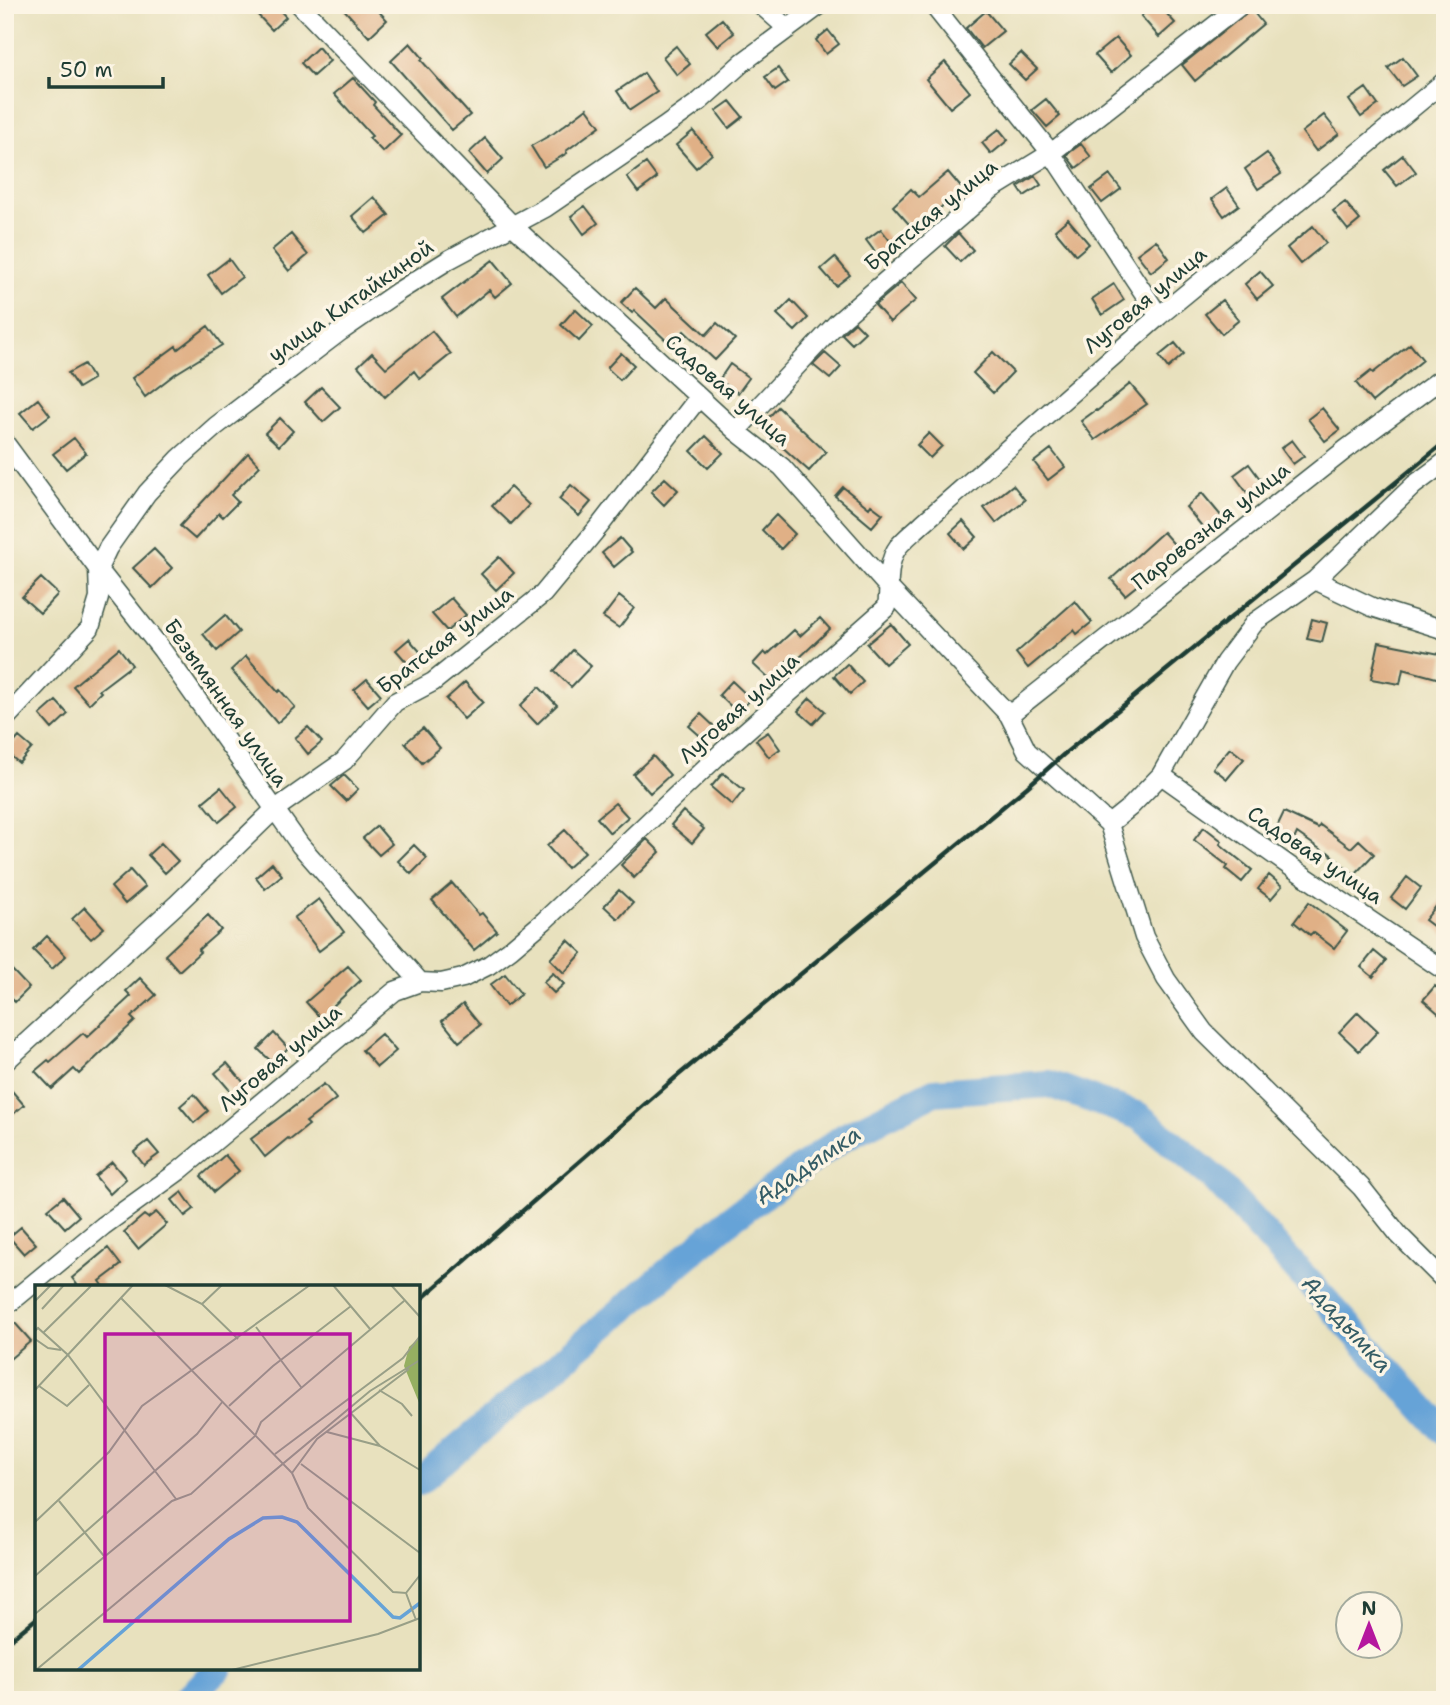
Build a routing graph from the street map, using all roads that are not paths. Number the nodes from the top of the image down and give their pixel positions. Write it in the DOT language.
graph roads {
  1 [pos="300,5"];
  2 [pos="761,5"];
  3 [pos="820,5"];
  4 [pos="933,5"];
  5 [pos="1241,5"];
  6 [pos="788,29"];
  7 [pos="1445,81"];
  8 [pos="1051,153"];
  9 [pos="512,225"];
  10 [pos="1159,316"];
  11 [pos="1445,376"];
  12 [pos="699,397"];
  13 [pos="736,431"];
  14 [pos="5,443"];
  15 [pos="1445,462"];
  16 [pos="98,569"];
  17 [pos="1315,580"];
  18 [pos="890,589"];
  19 [pos="1445,630"];
  20 [pos="1009,715"];
  21 [pos="5,719"];
  22 [pos="1161,775"];
  23 [pos="274,810"];
  24 [pos="1109,824"];
  25 [pos="1445,971"];
  26 [pos="420,982"];
  27 [pos="5,1062"];
  28 [pos="1445,1281"];
  29 [pos="5,1307"];
  1 -- 9 [label="street, Садовая улица"];
  2 -- 6 [label="street"];
  3 -- 6 [label="street, улица Китайкиной"];
  4 -- 8 [label="street"];
  5 -- 8 [label="street, Братская улица"];
  6 -- 9 [label="street, улица Китайкиной"];
  7 -- 10 [label="street, Луговая улица"];
  8 -- 10 [label="street"];
  8 -- 13 [label="street, Братская улица"];
  9 -- 12 [label="street, Садовая улица"];
  9 -- 16 [label="street, улица Китайкиной"];
  10 -- 18 [label="street, Луговая улица"];
  11 -- 20 [label="street, Паровозная улица"];
  12 -- 13 [label="street, Садовая улица"];
  12 -- 23 [label="street, Братская улица"];
  13 -- 18 [label="street, Садовая улица"];
  14 -- 16 [label="street, Безымянная улица"];
  15 -- 17 [label="street"];
  16 -- 21 [label="street, улица Китайкиной"];
  16 -- 23 [label="street, Безымянная улица"];
  17 -- 19 [label="street"];
  17 -- 22 [label="street"];
  18 -- 20 [label="street, Садовая улица"];
  18 -- 26 [label="street, Луговая улица"];
  20 -- 24 [label="street, Садовая улица"];
  22 -- 24 [label="street"];
  22 -- 25 [label="street, Садовая улица"];
  23 -- 26 [label="street, Безымянная улица"];
  23 -- 27 [label="street, Братская улица"];
  24 -- 28 [label="street"];
  26 -- 29 [label="street, Луговая улица"];
}
